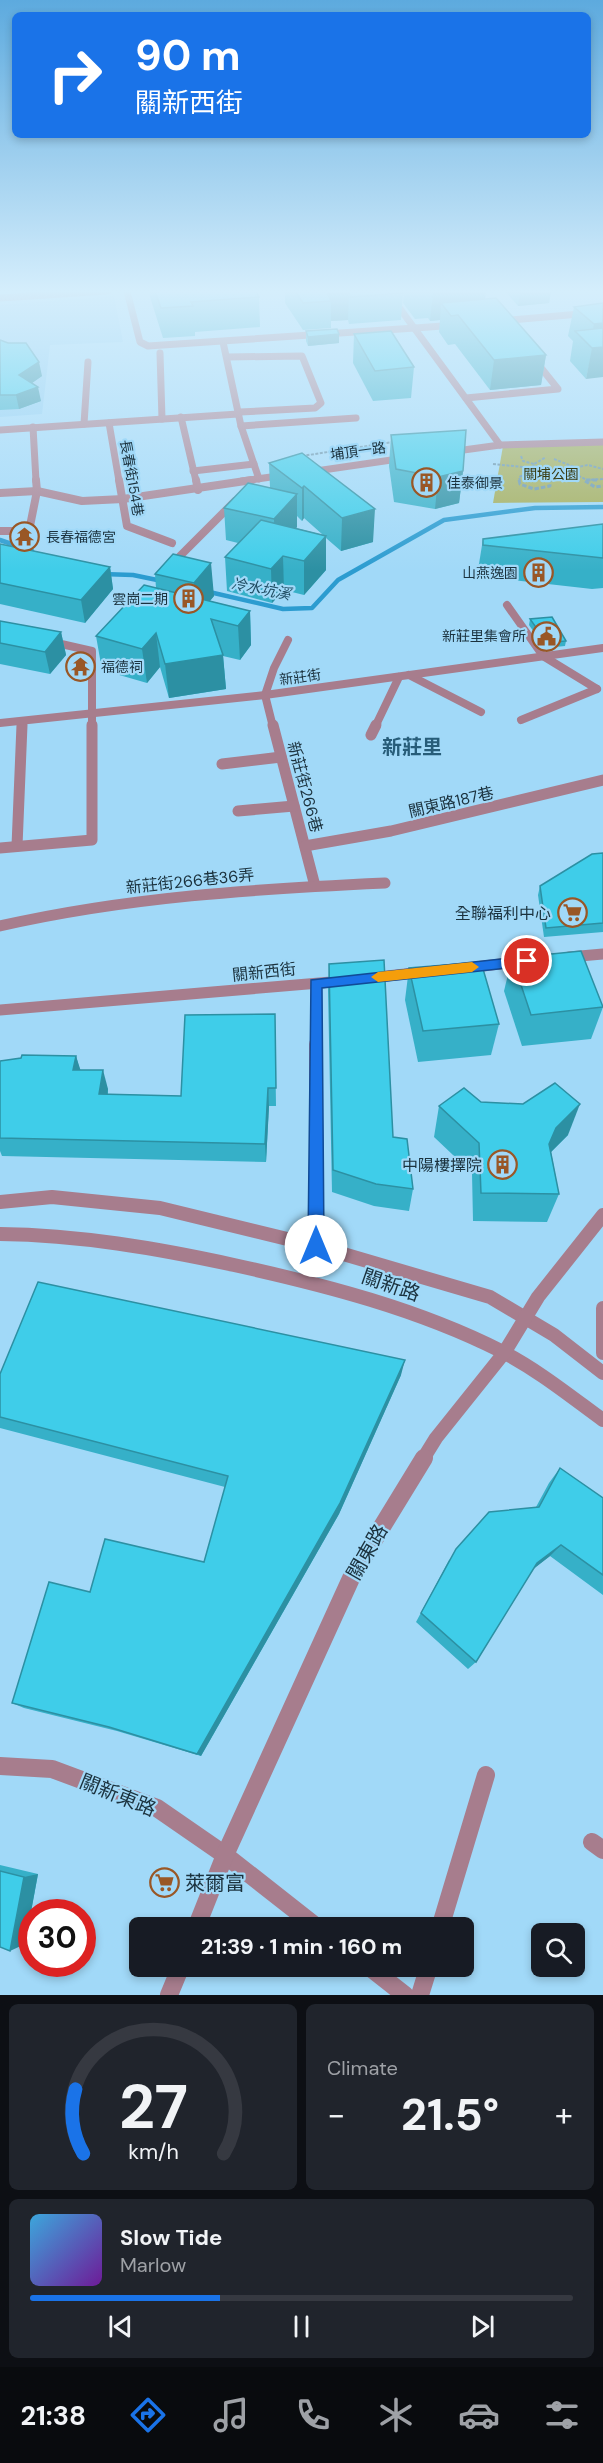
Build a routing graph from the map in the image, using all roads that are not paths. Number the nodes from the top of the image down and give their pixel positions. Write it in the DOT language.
graph roads {
  1 [pos="87,384"];
  2 [pos="161,384"];
  3 [pos="233,384"];
  4 [pos="313,384"];
  5 [pos="456,384"];
  6 [pos="554,384"];
  7 [pos="466,398"];
  8 [pos="239,413"];
  9 [pos="181,417"];
  10 [pos="356,418"];
  11 [pos="162,419"];
  12 [pos="109,423"];
  13 [pos="84,424"];
  14 [pos="241,426"];
  15 [pos="33,428"];
  16 [pos="0,430"];
  17 [pos="603,442"];
  18 [pos="500,445"];
  19 [pos="434,454"];
  20 [pos="411,457"];
  21 [pos="254,464"];
  22 [pos="193,471"];
  23 [pos="294,474"];
  24 [pos="282,475"];
  25 [pos="271,477"];
  26 [pos="259,479"];
  27 [pos="250,489"];
  28 [pos="198,490"];
  29 [pos="37,491"];
  30 [pos="0,493"];
  31 [pos="240,495"];
  32 [pos="123,499"];
  33 [pos="0,531"];
  34 [pos="172,543"];
  35 [pos="178,558"];
  36 [pos="507,605"];
  37 [pos="35,638"];
  38 [pos="288,640"];
  39 [pos="603,648"];
  40 [pos="543,656"];
  41 [pos="404,676"];
  42 [pos="265,695"];
  43 [pos="481,712"];
  44 [pos="91,716"];
  45 [pos="521,720"];
  46 [pos="22,721"];
  47 [pos="0,723"];
  48 [pos="370,735"];
  49 [pos="281,756"];
  50 [pos="222,764"];
  51 [pos="603,780"];
  52 [pos="294,806"];
  53 [pos="238,811"];
  54 [pos="17,846"];
  55 [pos="304,846"];
  56 [pos="0,848"];
  57 [pos="385,883"];
  58 [pos="315,886"];
  59 [pos="0,926"];
  60 [pos="603,954"];
  61 [pos="560,958"];
  62 [pos="538,960"];
  63 [pos="459,969"];
  64 [pos="436,971"];
  65 [pos="316,984"];
  66 [pos="0,1010"];
  67 [pos="0,1202"];
  68 [pos="603,1215"];
  69 [pos="0,1234"];
  70 [pos="316,1246"];
  71 [pos="603,1308"];
  72 [pos="525,1318"];
  73 [pos="504,1353"];
  74 [pos="603,1353"];
  75 [pos="603,1373"];
  76 [pos="603,1420"];
  77 [pos="0,1766"];
  78 [pos="486,1774"];
  79 [pos="225,1855"];
  80 [pos="200,1917"];
  81 [pos="304,1917"];
  82 [pos="443,1917"];
  83 [pos="177,1977"];
  84 [pos="382,1977"];
  85 [pos="426,1977"];
  86 [pos="170,1995"];
  87 [pos="405,1995"];
  88 [pos="420,1995"];
  1 -- 13 [label="street"];
  2 -- 11 [label="street"];
  3 -- 8 [label="street"];
  4 -- 8 [label="street"];
  5 -- 7 [label="street"];
  6 -- 7 [label="street"];
  7 -- 18 [label="street"];
  8 -- 9 [label="street"];
  8 -- 14 [label="street"];
  9 -- 11 [label="street"];
  9 -- 22 [label="street"];
  10 -- 14 [label="street"];
  11 -- 12 [label="street"];
  12 -- 13 [label="street"];
  12 -- 32 [label="street, 長春街154巷"];
  13 -- 15 [label="street"];
  14 -- 21 [label="street"];
  15 -- 16 [label="street"];
  15 -- 29 [label="street"];
  17 -- 18 [label="street"];
  18 -- 19 [label="street"];
  20 -- 23 [label="street, 埔頂一路"];
  21 -- 22 [label="street"];
  21 -- 26 [label="street"];
  22 -- 28 [label="street"];
  24 -- 25 [label="street"];
  25 -- 26 [label="street"];
  25 -- 27 [label="street"];
  26 -- 28 [label="street"];
  28 -- 32 [label="street"];
  29 -- 30 [label="street"];
  29 -- 32 [label="street"];
  29 -- 33 [label="street"];
  31 -- 35 [label="street"];
  32 -- 34 [label="street, 長春街154巷"];
  36 -- 40 [label="street"];
  37 -- 44 [label="street"];
  38 -- 42 [label="street"];
  39 -- 40 [label="street, 新莊街"];
  40 -- 41 [label="street, 新莊街"];
  40 -- 45 [label="street"];
  41 -- 42 [label="street, 新莊街"];
  41 -- 43 [label="street"];
  41 -- 48 [label="street"];
  42 -- 44 [label="street, 新莊街"];
  42 -- 49 [label="street, 新莊街266巷"];
  44 -- 46 [label="street, 新莊街"];
  44 -- 54 [label="street"];
  46 -- 47 [label="street, 新莊街"];
  46 -- 54 [label="street"];
  49 -- 50 [label="street"];
  49 -- 52 [label="street, 新莊街266巷"];
  51 -- 55 [label="street, 關東路187巷"];
  52 -- 53 [label="street"];
  52 -- 55 [label="street, 新莊街266巷"];
  54 -- 56 [label="street"];
  55 -- 58 [label="street, 新莊街266巷"];
  57 -- 58 [label="street, 新莊街266巷36弄"];
  58 -- 59 [label="street, 新莊街266巷36弄"];
  60 -- 61 [label="street"];
  62 -- 63 [label="street"];
  64 -- 65 [label="street, 關新西街"];
  65 -- 66 [label="street, 關新西街"];
  65 -- 70 [label="street"];
  67 -- 70 [label="street, 關新路"];
  68 -- 72 [label="street, 關東路"];
  69 -- 73 [label="street, 關新路"];
  70 -- 72 [label="street, 關新路"];
  71 -- 74 [label="street"];
  72 -- 73 [label="street, 關東路"];
  72 -- 75 [label="street, 關新路"];
  73 -- 76 [label="street, 關新路"];
  73 -- 79 [label="street, 關東路"];
  77 -- 79 [label="street, 關新東路"];
  78 -- 82 [label="street"];
  79 -- 80 [label="street, 關東路"];
  79 -- 81 [label="street, 關新東路"];
  83 -- 86 [label="street"];
  84 -- 87 [label="street"];
  85 -- 88 [label="street"];
}
